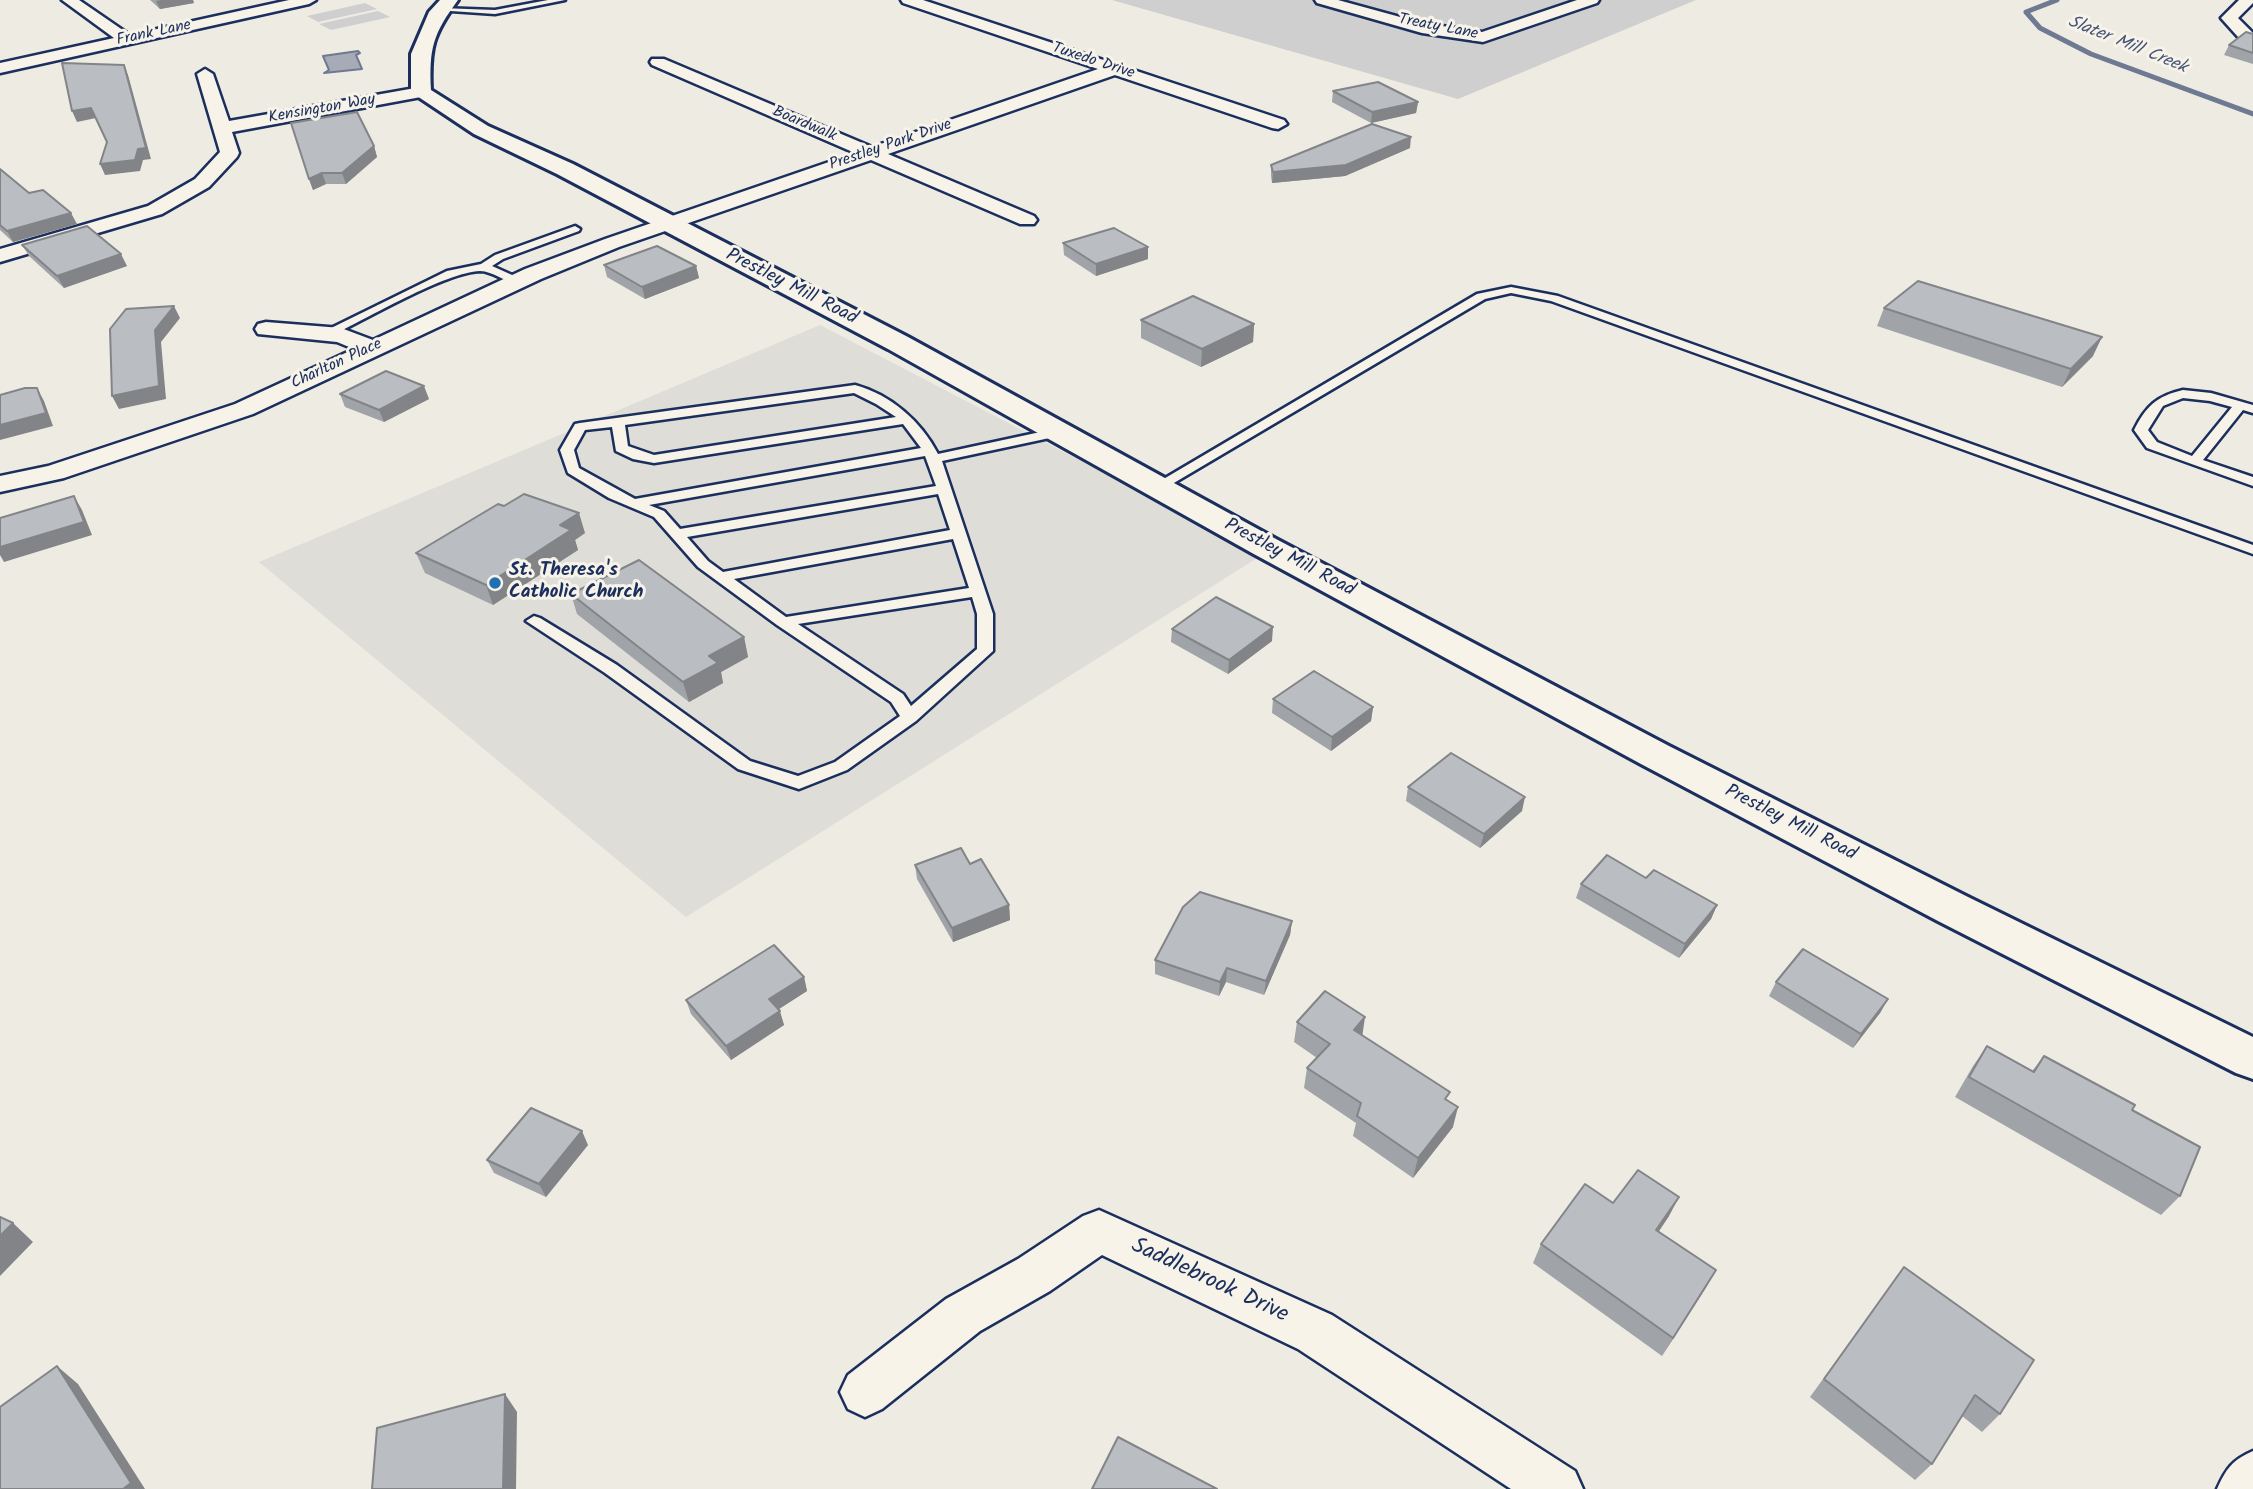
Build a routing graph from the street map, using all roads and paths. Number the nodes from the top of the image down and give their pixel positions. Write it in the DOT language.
graph roads {
  1 [pos="69,0"];
  2 [pos="309,0"];
  3 [pos="561,0"];
  4 [pos="908,0"];
  5 [pos="1322,0"];
  6 [pos="1592,0"];
  7 [pos="2248,0"];
  8 [pos="445,5"];
  9 [pos="2253,38"];
  10 [pos="127,40"];
  11 [pos="658,62"];
  12 [pos="0,68"];
  13 [pos="1115,69"];
  14 [pos="205,74"];
  15 [pos="421,92"];
  16 [pos="1278,124"];
  17 [pos="222,128"];
  18 [pos="870,154"];
  19 [pos="1027,220"];
  20 [pos="666,223"];
  21 [pos="575,229"];
  22 [pos="0,256"];
  23 [pos="484,267"];
  24 [pos="517,281"];
  25 [pos="266,329"];
  26 [pos="327,333"];
  27 [pos="373,348"];
  28 [pos="2246,407"];
  29 [pos="905,420"];
  30 [pos="618,421"];
  31 [pos="1059,432"];
  32 [pos="932,455"];
  33 [pos="2195,462"];
  34 [pos="2253,482"];
  35 [pos="0,484"];
  36 [pos="1157,487"];
  37 [pos="944,489"];
  38 [pos="632,503"];
  39 [pos="959,533"];
  40 [pos="676,534"];
  41 [pos="2253,551"];
  42 [pos="720,577"];
  43 [pos="978,591"];
  44 [pos="534,621"];
  45 [pos="783,622"];
  46 [pos="910,717"];
  47 [pos="2253,1059"];
  48 [pos="865,1392"];
  49 [pos="2253,1477"];
  50 [pos="1558,1489"];
  51 [pos="2244,1489"];
  1 -- 10 [label="street"];
  2 -- 10 [label="street, Frank Lane"];
  3 -- 8 [label="lane"];
  4 -- 13 [label="street, Tuxedo Drive"];
  5 -- 6 [label="street, Treaty Lane"];
  7 -- 9 [label="street"];
  8 -- 15 [label="street"];
  10 -- 12 [label="street, Frank Lane"];
  11 -- 18 [label="street, Boardwalk"];
  13 -- 16 [label="street, Tuxedo Drive"];
  13 -- 18 [label="street, Prestley Park Drive"];
  14 -- 17 [label="street"];
  15 -- 17 [label="street, Kensington Way"];
  15 -- 20 [label="street, Prestley Mill Road"];
  17 -- 22 [label="street"];
  18 -- 19 [label="street, Boardwalk"];
  18 -- 20 [label="street, Prestley Park Drive"];
  20 -- 24 [label="street, Charlton Place"];
  20 -- 31 [label="street, Prestley Mill Road"];
  21 -- 23 [label="lane"];
  23 -- 24 [label="lane"];
  23 -- 26 [label="lane"];
  24 -- 27 [label="street, Charlton Place"];
  25 -- 26 [label="street"];
  26 -- 27 [label="street"];
  27 -- 35 [label="street, Charlton Place"];
  28 -- 33 [label="lane"];
  28 -- 33 [label="lane"];
  29 -- 30 [label="lane"];
  29 -- 30 [label="lane"];
  29 -- 32 [label="lane"];
  30 -- 38 [label="lane"];
  31 -- 32 [label="lane"];
  31 -- 36 [label="street, Prestley Mill Road"];
  32 -- 37 [label="lane"];
  32 -- 38 [label="lane"];
  33 -- 34 [label="lane"];
  36 -- 41 [label="lane"];
  36 -- 47 [label="street, Prestley Mill Road"];
  37 -- 39 [label="lane"];
  37 -- 40 [label="lane"];
  38 -- 40 [label="lane"];
  39 -- 42 [label="lane"];
  39 -- 43 [label="lane"];
  40 -- 42 [label="lane"];
  42 -- 45 [label="lane"];
  43 -- 45 [label="lane"];
  43 -- 46 [label="lane"];
  44 -- 46 [label="lane"];
  45 -- 46 [label="lane"];
  48 -- 50 [label="street, Saddlebrook Drive"];
  49 -- 51 [label="street"];
}
